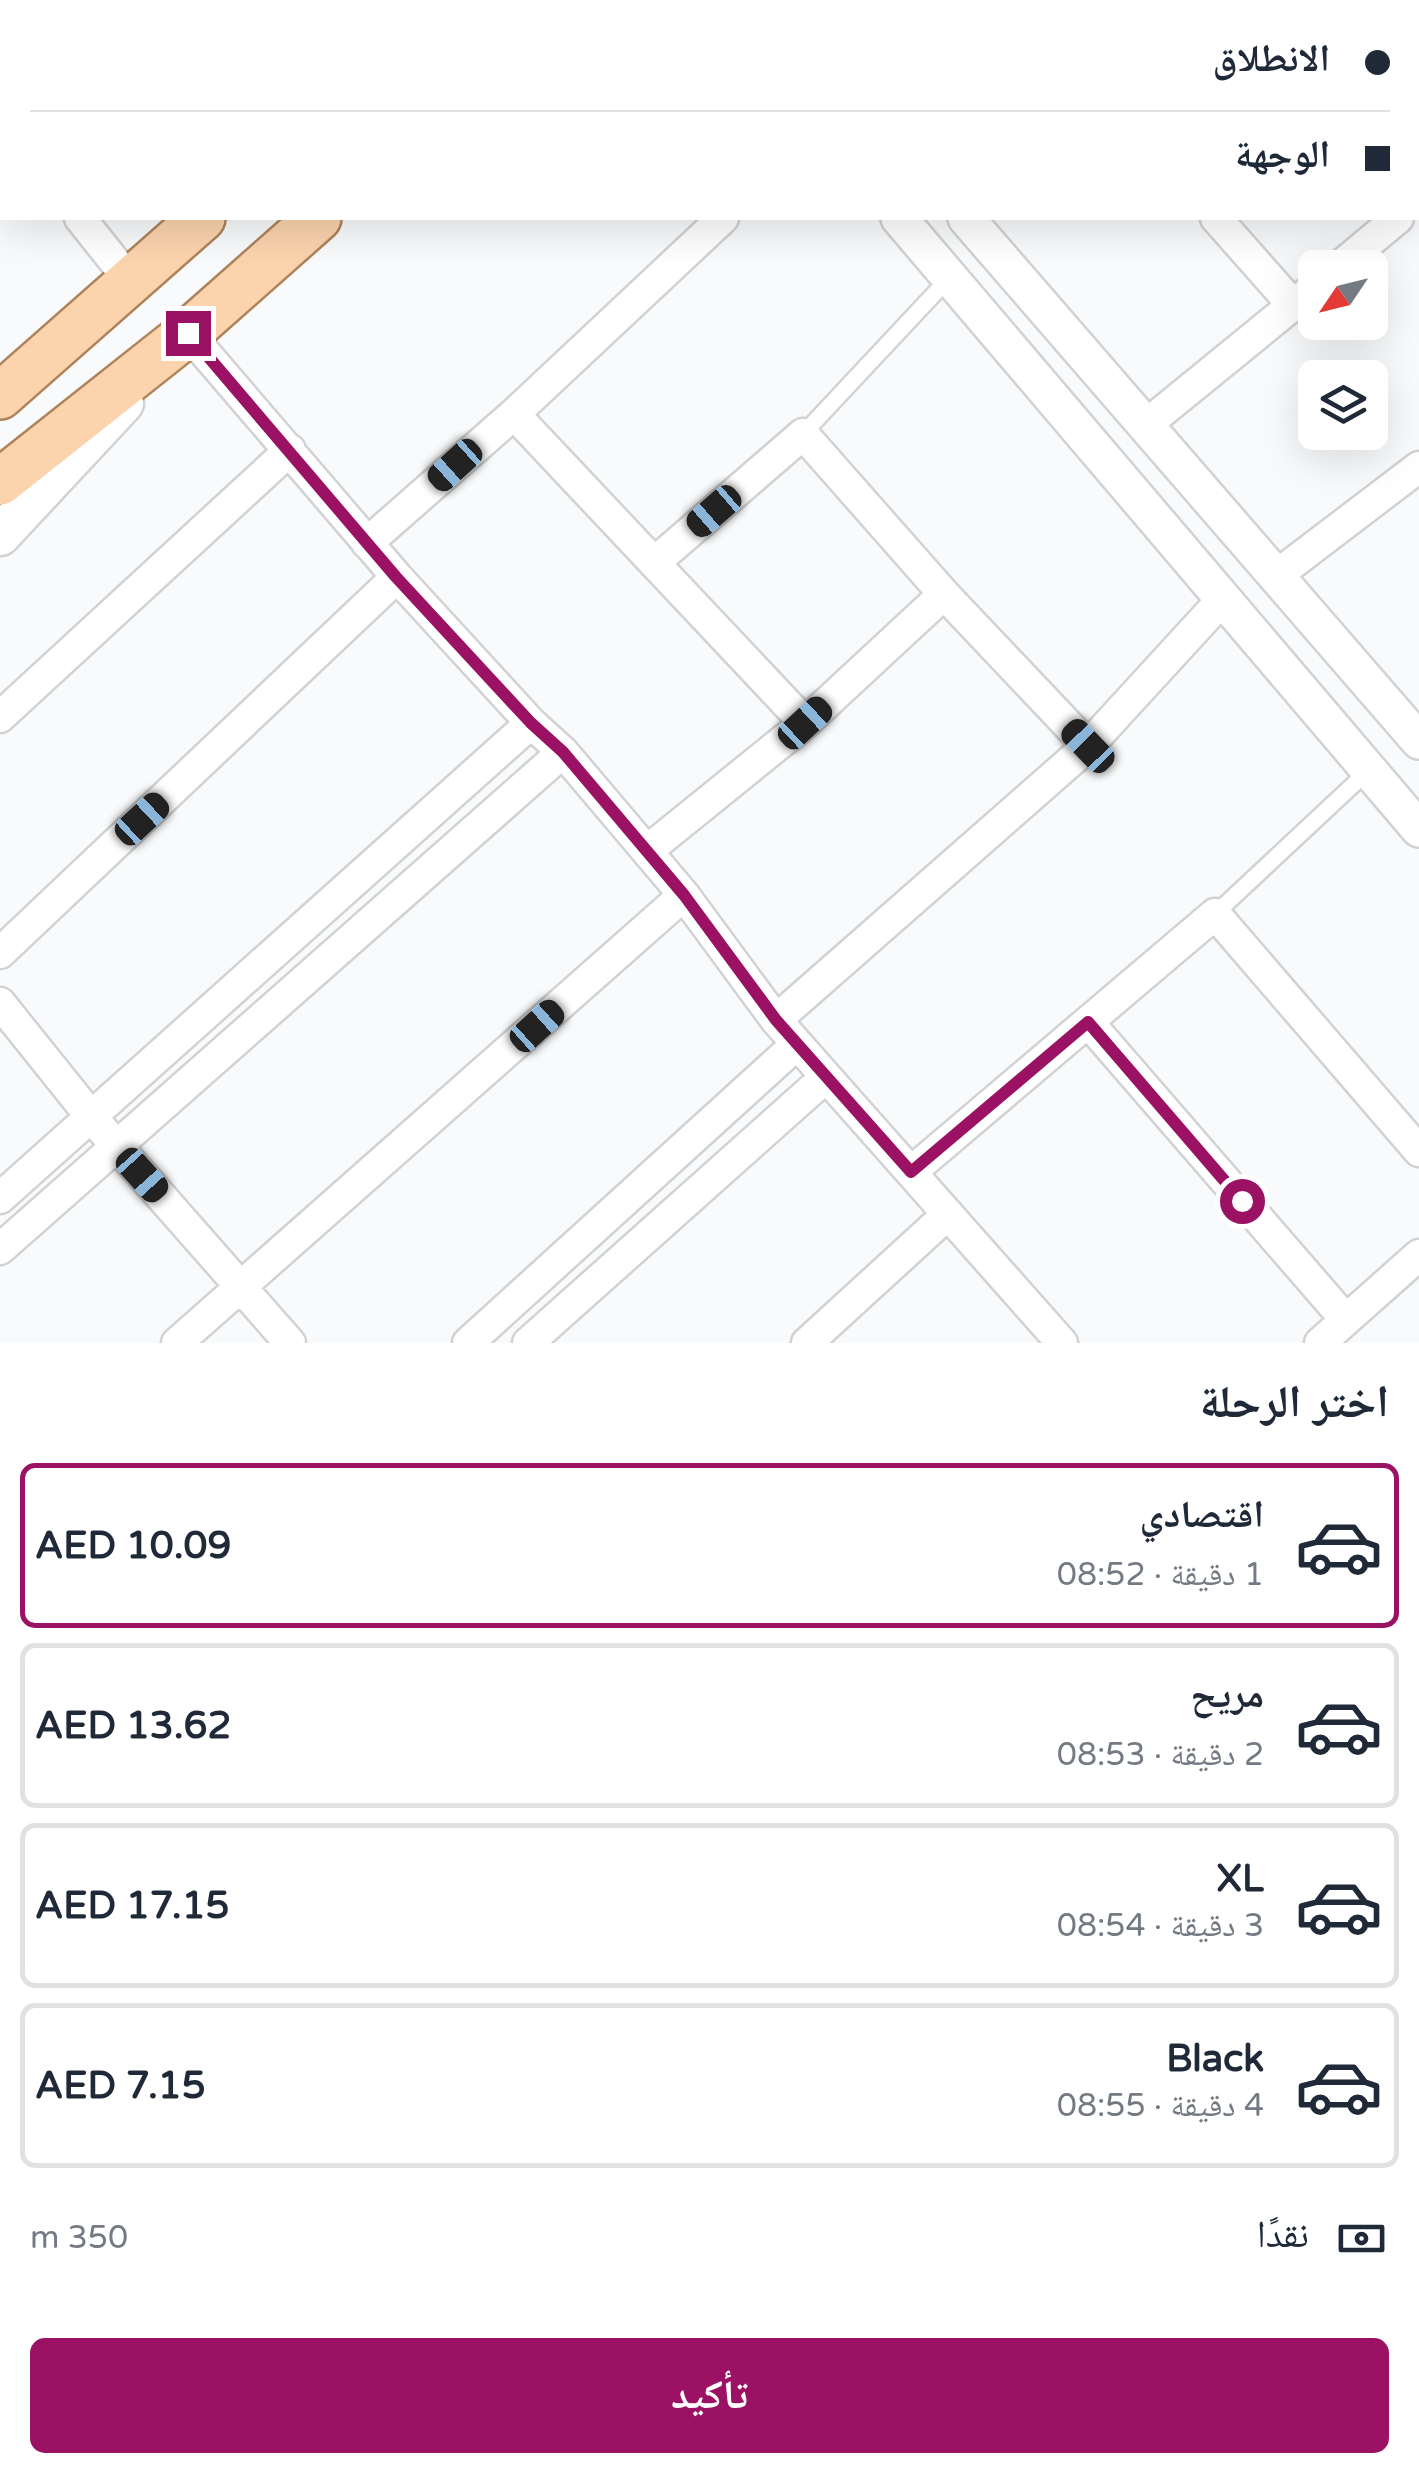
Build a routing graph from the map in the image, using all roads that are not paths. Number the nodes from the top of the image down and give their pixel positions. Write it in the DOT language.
graph roads {
  1 [pos="82,220"];
  2 [pos="200,220"];
  3 [pos="316,220"];
  4 [pos="721,220"];
  5 [pos="901,220"];
  6 [pos="968,220"];
  7 [pos="1218,220"];
  8 [pos="1396,220"];
  9 [pos="1360,250"];
  10 [pos="950,277"];
  11 [pos="131,282"];
  12 [pos="1298,291"];
  13 [pos="1298,301"];
  14 [pos="188,333"];
  15 [pos="0,366"];
  16 [pos="0,396"];
  17 [pos="514,414"];
  18 [pos="1147,424"];
  19 [pos="803,434"];
  20 [pos="290,450"];
  21 [pos="1419,466"];
  22 [pos="0,482"];
  23 [pos="0,535"];
  24 [pos="367,543"];
  25 [pos="654,563"];
  26 [pos="1277,575"];
  27 [pos="396,577"];
  28 [pos="944,594"];
  29 [pos="1221,601"];
  30 [pos="0,717"];
  31 [pos="531,723"];
  32 [pos="805,723"];
  33 [pos="1419,741"];
  34 [pos="1088,746"];
  35 [pos="563,752"];
  36 [pos="1368,771"];
  37 [pos="1419,829"];
  38 [pos="648,850"];
  39 [pos="684,895"];
  40 [pos="1216,914"];
  41 [pos="0,953"];
  42 [pos="0,1003"];
  43 [pos="776,1020"];
  44 [pos="1088,1022"];
  45 [pos="797,1044"];
  46 [pos="826,1077"];
  47 [pos="93,1119"];
  48 [pos="117,1147"];
  49 [pos="1419,1151"];
  50 [pos="911,1172"];
  51 [pos="0,1198"];
  52 [pos="948,1214"];
  53 [pos="0,1249"];
  54 [pos="1419,1254"];
  55 [pos="242,1288"];
  56 [pos="1346,1320"];
  57 [pos="177,1343"];
  58 [pos="290,1343"];
  59 [pos="468,1343"];
  60 [pos="528,1343"];
  61 [pos="807,1343"];
  62 [pos="1062,1343"];
  63 [pos="1320,1343"];
  1 -- 11 [label="street"];
  2 -- 11 [label="main road"];
  3 -- 14 [label="main road"];
  4 -- 17 [label="street"];
  5 -- 10 [label="street"];
  6 -- 18 [label="street"];
  7 -- 12 [label="street"];
  8 -- 9 [label="street"];
  10 -- 19 [label="lane"];
  10 -- 29 [label="street"];
  11 -- 15 [label="main road"];
  11 -- 16 [label="main road"];
  13 -- 18 [label="street"];
  14 -- 20 [label="street"];
  14 -- 22 [label="main road"];
  14 -- 23 [label="main road"];
  17 -- 24 [label="street"];
  17 -- 25 [label="street"];
  18 -- 26 [label="street"];
  19 -- 25 [label="street"];
  19 -- 28 [label="street"];
  20 -- 24 [label="street"];
  20 -- 30 [label="street"];
  21 -- 26 [label="street"];
  24 -- 27 [label="street"];
  25 -- 32 [label="street"];
  26 -- 33 [label="street"];
  27 -- 31 [label="street"];
  27 -- 41 [label="street"];
  28 -- 32 [label="street"];
  28 -- 34 [label="street"];
  29 -- 34 [label="street"];
  29 -- 36 [label="street"];
  31 -- 35 [label="street"];
  31 -- 47 [label="street"];
  32 -- 38 [label="street"];
  34 -- 43 [label="street"];
  35 -- 38 [label="street"];
  35 -- 48 [label="street"];
  36 -- 37 [label="street"];
  36 -- 40 [label="lane"];
  38 -- 39 [label="street"];
  39 -- 43 [label="street"];
  39 -- 55 [label="street"];
  40 -- 44 [label="street"];
  40 -- 49 [label="street"];
  42 -- 47 [label="street"];
  43 -- 45 [label="street"];
  44 -- 50 [label="street"];
  44 -- 56 [label="street"];
  45 -- 46 [label="street"];
  45 -- 59 [label="street"];
  46 -- 50 [label="street"];
  46 -- 60 [label="street"];
  47 -- 48 [label="street"];
  47 -- 51 [label="street"];
  48 -- 53 [label="street"];
  48 -- 55 [label="street"];
  50 -- 52 [label="street"];
  52 -- 61 [label="street"];
  52 -- 62 [label="street"];
  54 -- 56 [label="street"];
  55 -- 57 [label="street"];
  55 -- 58 [label="street"];
  56 -- 63 [label="street"];
}
